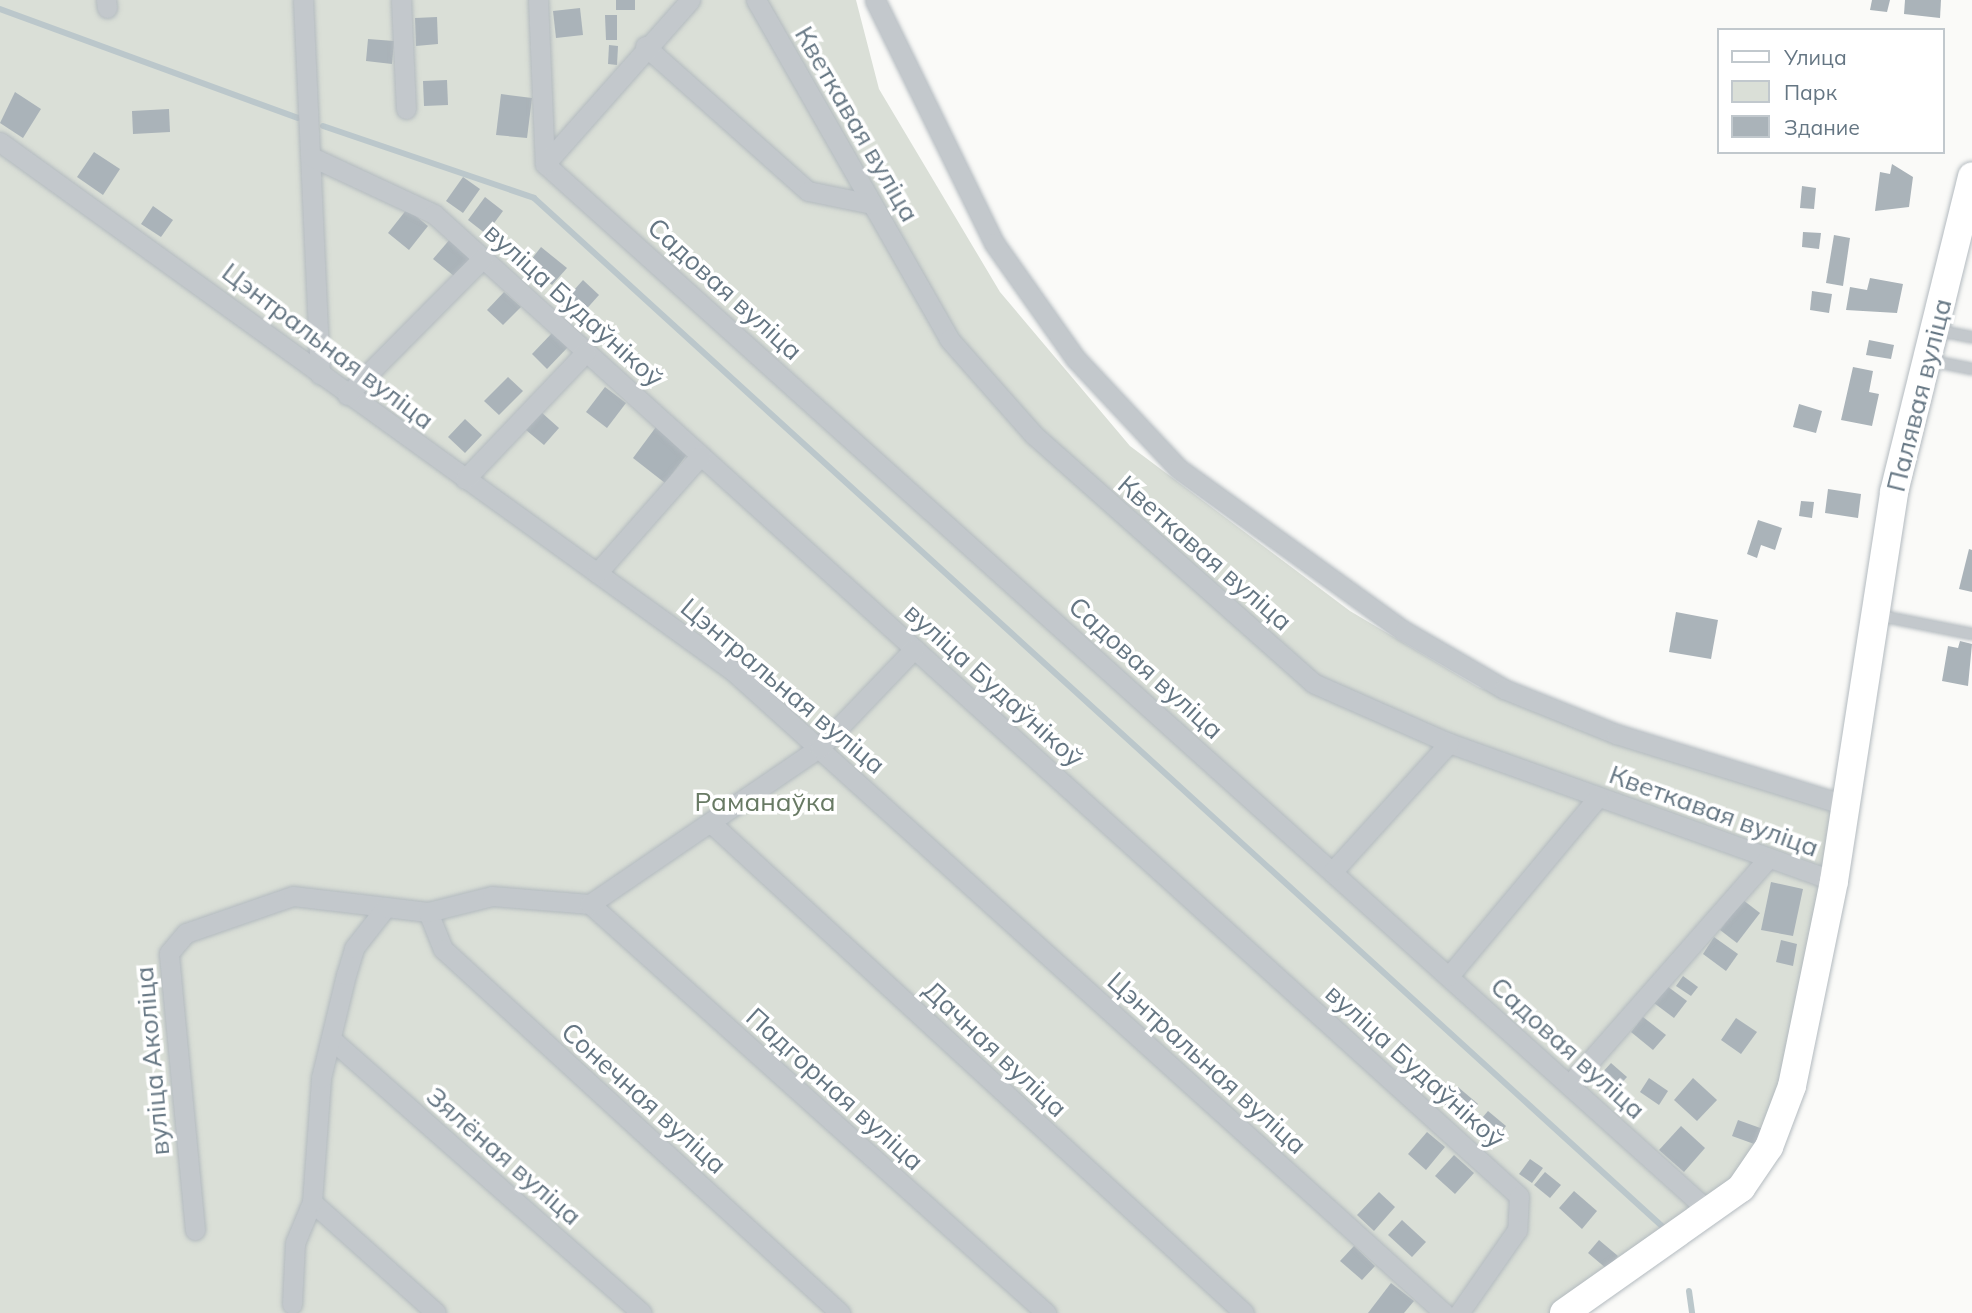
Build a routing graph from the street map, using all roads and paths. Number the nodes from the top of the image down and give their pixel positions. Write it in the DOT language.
graph roads {
  1 [pos="303,0"];
  2 [pos="401,0"];
  3 [pos="538,0"];
  4 [pos="690,0"];
  5 [pos="756,0"];
  6 [pos="875,0"];
  7 [pos="645,46"];
  8 [pos="406,109"];
  9 [pos="0,142"];
  10 [pos="312,157"];
  11 [pos="545,164"];
  12 [pos="1972,176"];
  13 [pos="872,204"];
  14 [pos="483,258"];
  15 [pos="1934,330"];
  16 [pos="1972,337"];
  17 [pos="586,352"];
  18 [pos="1927,360"];
  19 [pos="1972,369"];
  20 [pos="320,375"];
  21 [pos="347,394"];
  22 [pos="701,455"];
  23 [pos="465,479"];
  24 [pos="597,573"];
  25 [pos="1873,615"];
  26 [pos="1972,634"];
  27 [pos="914,649"];
  28 [pos="1449,743"];
  29 [pos="820,747"];
  30 [pos="1598,797"];
  31 [pos="1842,804"];
  32 [pos="711,823"];
  33 [pos="1766,861"];
  34 [pos="1333,871"];
  35 [pos="1834,881"];
  36 [pos="590,904"];
  37 [pos="386,907"];
  38 [pos="428,912"];
  39 [pos="1449,976"];
  40 [pos="331,1039"];
  41 [pos="1569,1085"];
  42 [pos="312,1202"];
  43 [pos="1711,1213"];
  44 [pos="195,1230"];
  45 [pos="292,1304"];
  46 [pos="436,1313"];
  47 [pos="642,1313"];
  48 [pos="840,1313"];
  49 [pos="1046,1313"];
  50 [pos="1244,1313"];
  51 [pos="1444,1313"];
  52 [pos="1460,1313"];
  53 [pos="1564,1313"];
  1 -- 10 [label="street"];
  2 -- 8 [label="street"];
  3 -- 11 [label="street"];
  4 -- 7 [label="street"];
  5 -- 13 [label="street, Кветкавая вуліца"];
  6 -- 31 [label="street"];
  7 -- 11 [label="street"];
  7 -- 13 [label="street"];
  9 -- 20 [label="street, Цэнтральная вуліца"];
  10 -- 14 [label="street, вуліца Будаўнікоў"];
  10 -- 20 [label="street"];
  11 -- 34 [label="street, Садовая вуліца"];
  12 -- 15 [label="main road, Палявая вуліца"];
  13 -- 28 [label="street, Кветкавая вуліца"];
  14 -- 17 [label="street, вуліца Будаўнікоў"];
  14 -- 21 [label="street"];
  15 -- 16 [label="lane"];
  15 -- 18 [label="main road, Палявая вуліца"];
  17 -- 22 [label="street, вуліца Будаўнікоў"];
  17 -- 23 [label="street"];
  18 -- 19 [label="lane"];
  18 -- 25 [label="main road, Палявая вуліца"];
  20 -- 21 [label="street, Цэнтральная вуліца"];
  21 -- 23 [label="street, Цэнтральная вуліца"];
  22 -- 24 [label="street"];
  22 -- 27 [label="street, вуліца Будаўнікоў"];
  23 -- 24 [label="street, Цэнтральная вуліца"];
  24 -- 29 [label="street, Цэнтральная вуліца"];
  25 -- 26 [label="lane"];
  25 -- 31 [label="main road, Палявая вуліца"];
  27 -- 29 [label="street"];
  27 -- 52 [label="street, вуліца Будаўнікоў"];
  28 -- 30 [label="street, Кветкавая вуліца"];
  28 -- 34 [label="street"];
  29 -- 32 [label="street"];
  29 -- 51 [label="street, Цэнтральная вуліца"];
  30 -- 33 [label="street, Кветкавая вуліца"];
  30 -- 39 [label="street"];
  31 -- 35 [label="main road, Палявая вуліца"];
  32 -- 36 [label="street"];
  32 -- 50 [label="street, Дачная вуліца"];
  33 -- 35 [label="street, Кветкавая вуліца"];
  33 -- 41 [label="street"];
  34 -- 39 [label="street, Садовая вуліца"];
  35 -- 43 [label="main road, Палявая вуліца"];
  36 -- 38 [label="street"];
  36 -- 49 [label="street, Падгорная вуліца"];
  37 -- 38 [label="street, вуліца Аколіца"];
  37 -- 40 [label="street"];
  37 -- 44 [label="street, вуліца Аколіца"];
  38 -- 48 [label="street, Сонечная вуліца"];
  39 -- 41 [label="street, Садовая вуліца"];
  40 -- 42 [label="street"];
  40 -- 47 [label="street, Зялёная вуліца"];
  41 -- 43 [label="street, Садовая вуліца"];
  42 -- 45 [label="street"];
  42 -- 46 [label="street"];
  43 -- 53 [label="main road, Палявая вуліца"];
}
